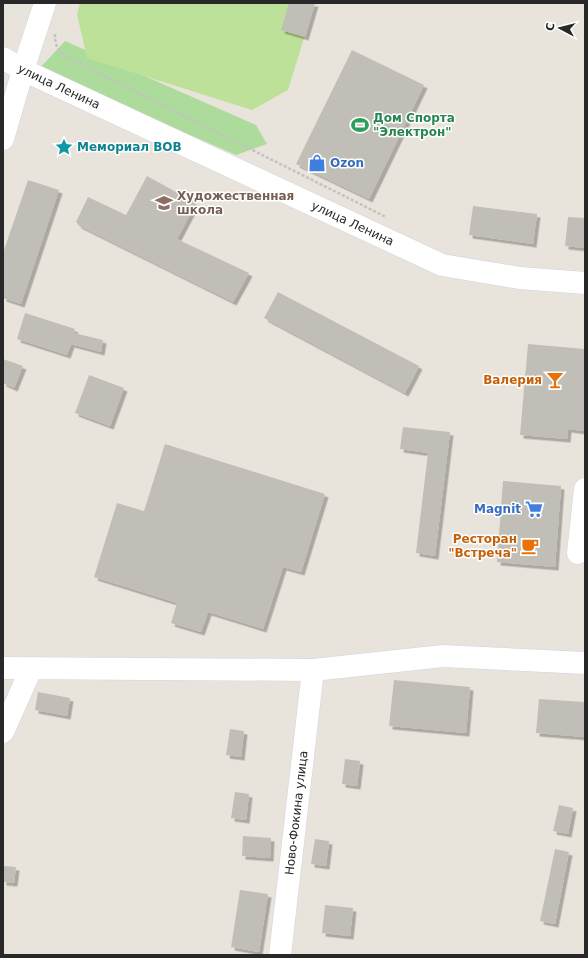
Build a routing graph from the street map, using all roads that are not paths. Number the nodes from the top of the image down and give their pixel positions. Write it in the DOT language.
graph roads {
  1 [pos="45,3"];
  2 [pos="3,58"];
  3 [pos="23,70"];
  4 [pos="3,139"];
  5 [pos="585,283"];
  6 [pos="585,489"];
  7 [pos="578,553"];
  8 [pos="585,663"];
  9 [pos="3,668"];
  10 [pos="31,669"];
  11 [pos="314,670"];
  12 [pos="3,732"];
  13 [pos="280,955"];
  1 -- 3 [label="street"];
  2 -- 3 [label="street, улица Ленина"];
  3 -- 4 [label="street"];
  3 -- 5 [label="street, улица Ленина"];
  6 -- 7 [label="street"];
  8 -- 11 [label="street"];
  9 -- 10 [label="street"];
  10 -- 11 [label="street"];
  10 -- 12 [label="street"];
  11 -- 13 [label="street, Ново-Фокина улица"];
}
